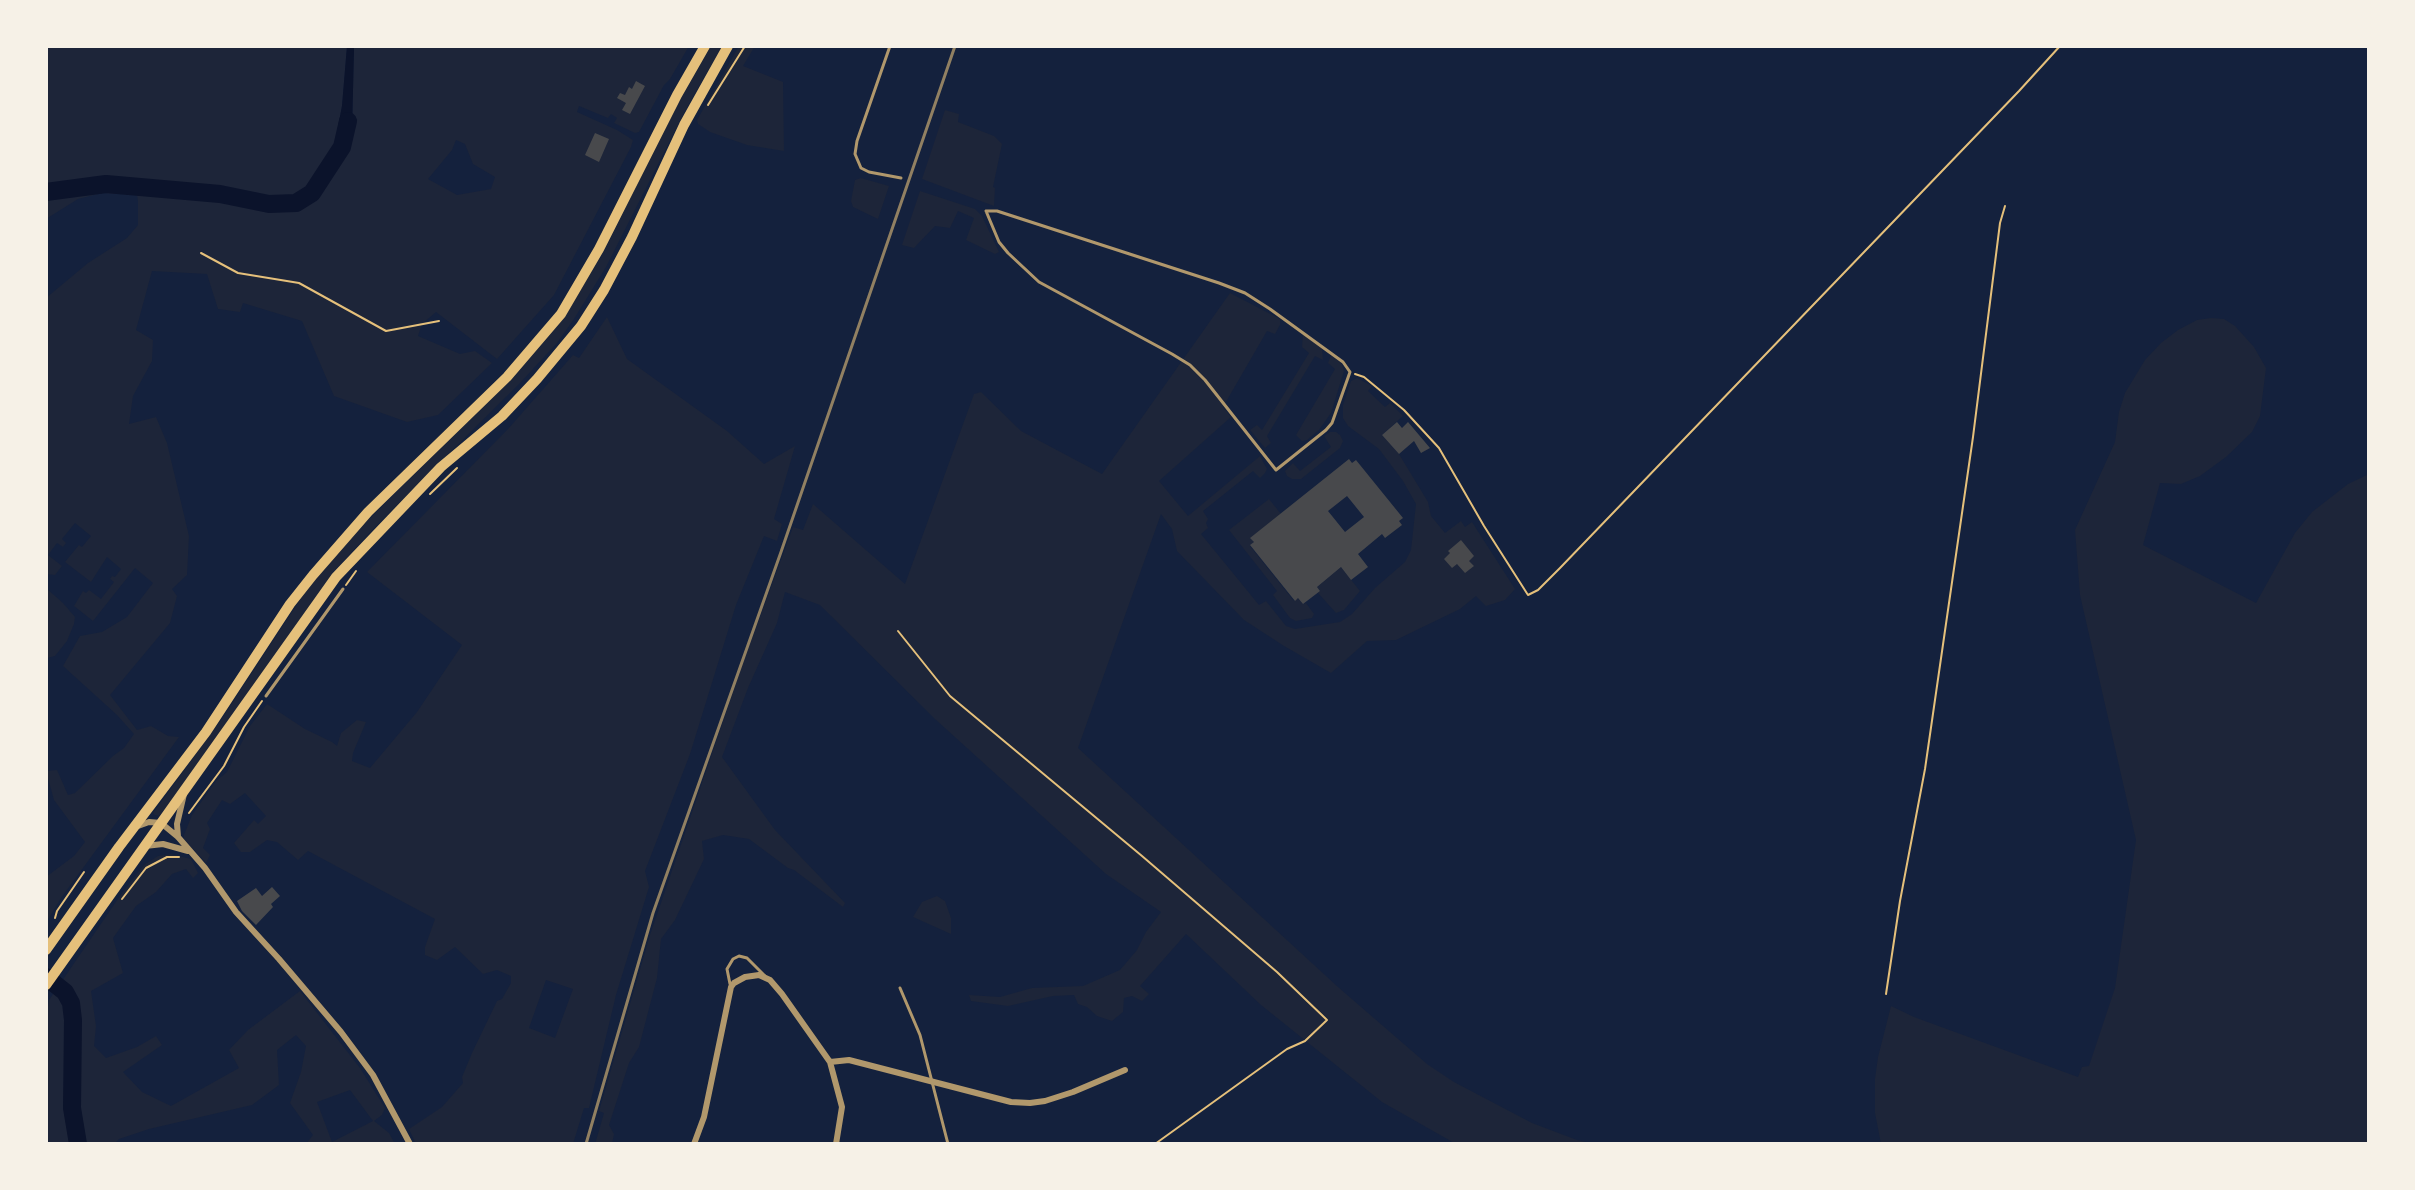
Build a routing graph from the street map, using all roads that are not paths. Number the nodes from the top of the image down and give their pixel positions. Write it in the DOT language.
graph roads {
  1 [pos="705,46"];
  2 [pos="728,46"];
  3 [pos="890,46"];
  4 [pos="901,178"];
  5 [pos="1350,372"];
  6 [pos="343,589"];
  7 [pos="266,696"];
  8 [pos="185,790"];
  9 [pos="161,823"];
  10 [pos="135,827"];
  11 [pos="177,834"];
  12 [pos="144,847"];
  13 [pos="191,852"];
  14 [pos="47,949"];
  15 [pos="765,976"];
  16 [pos="46,985"];
  17 [pos="731,987"];
  18 [pos="900,988"];
  19 [pos="830,1062"];
  20 [pos="1125,1070"];
  21 [pos="934,1082"];
  22 [pos="410,1144"];
  23 [pos="694,1144"];
  24 [pos="836,1144"];
  25 [pos="948,1144"];
  1 -- 10 [label="highway"];
  2 -- 8 [label="highway"];
  3 -- 4 [label="lane"];
  5 -- 5 [label="lane"];
  6 -- 7 [label="lane"];
  8 -- 9 [label="highway"];
  8 -- 11 [label="street"];
  9 -- 10 [label="street"];
  9 -- 11 [label="street"];
  9 -- 12 [label="highway"];
  10 -- 14 [label="highway"];
  11 -- 13 [label="street"];
  12 -- 13 [label="street"];
  12 -- 16 [label="highway"];
  13 -- 22 [label="street"];
  15 -- 17 [label="street"];
  15 -- 17 [label="lane"];
  15 -- 19 [label="street"];
  17 -- 23 [label="street"];
  18 -- 21 [label="lane"];
  19 -- 21 [label="street"];
  19 -- 24 [label="street"];
  20 -- 21 [label="street"];
  21 -- 25 [label="lane"];
}
